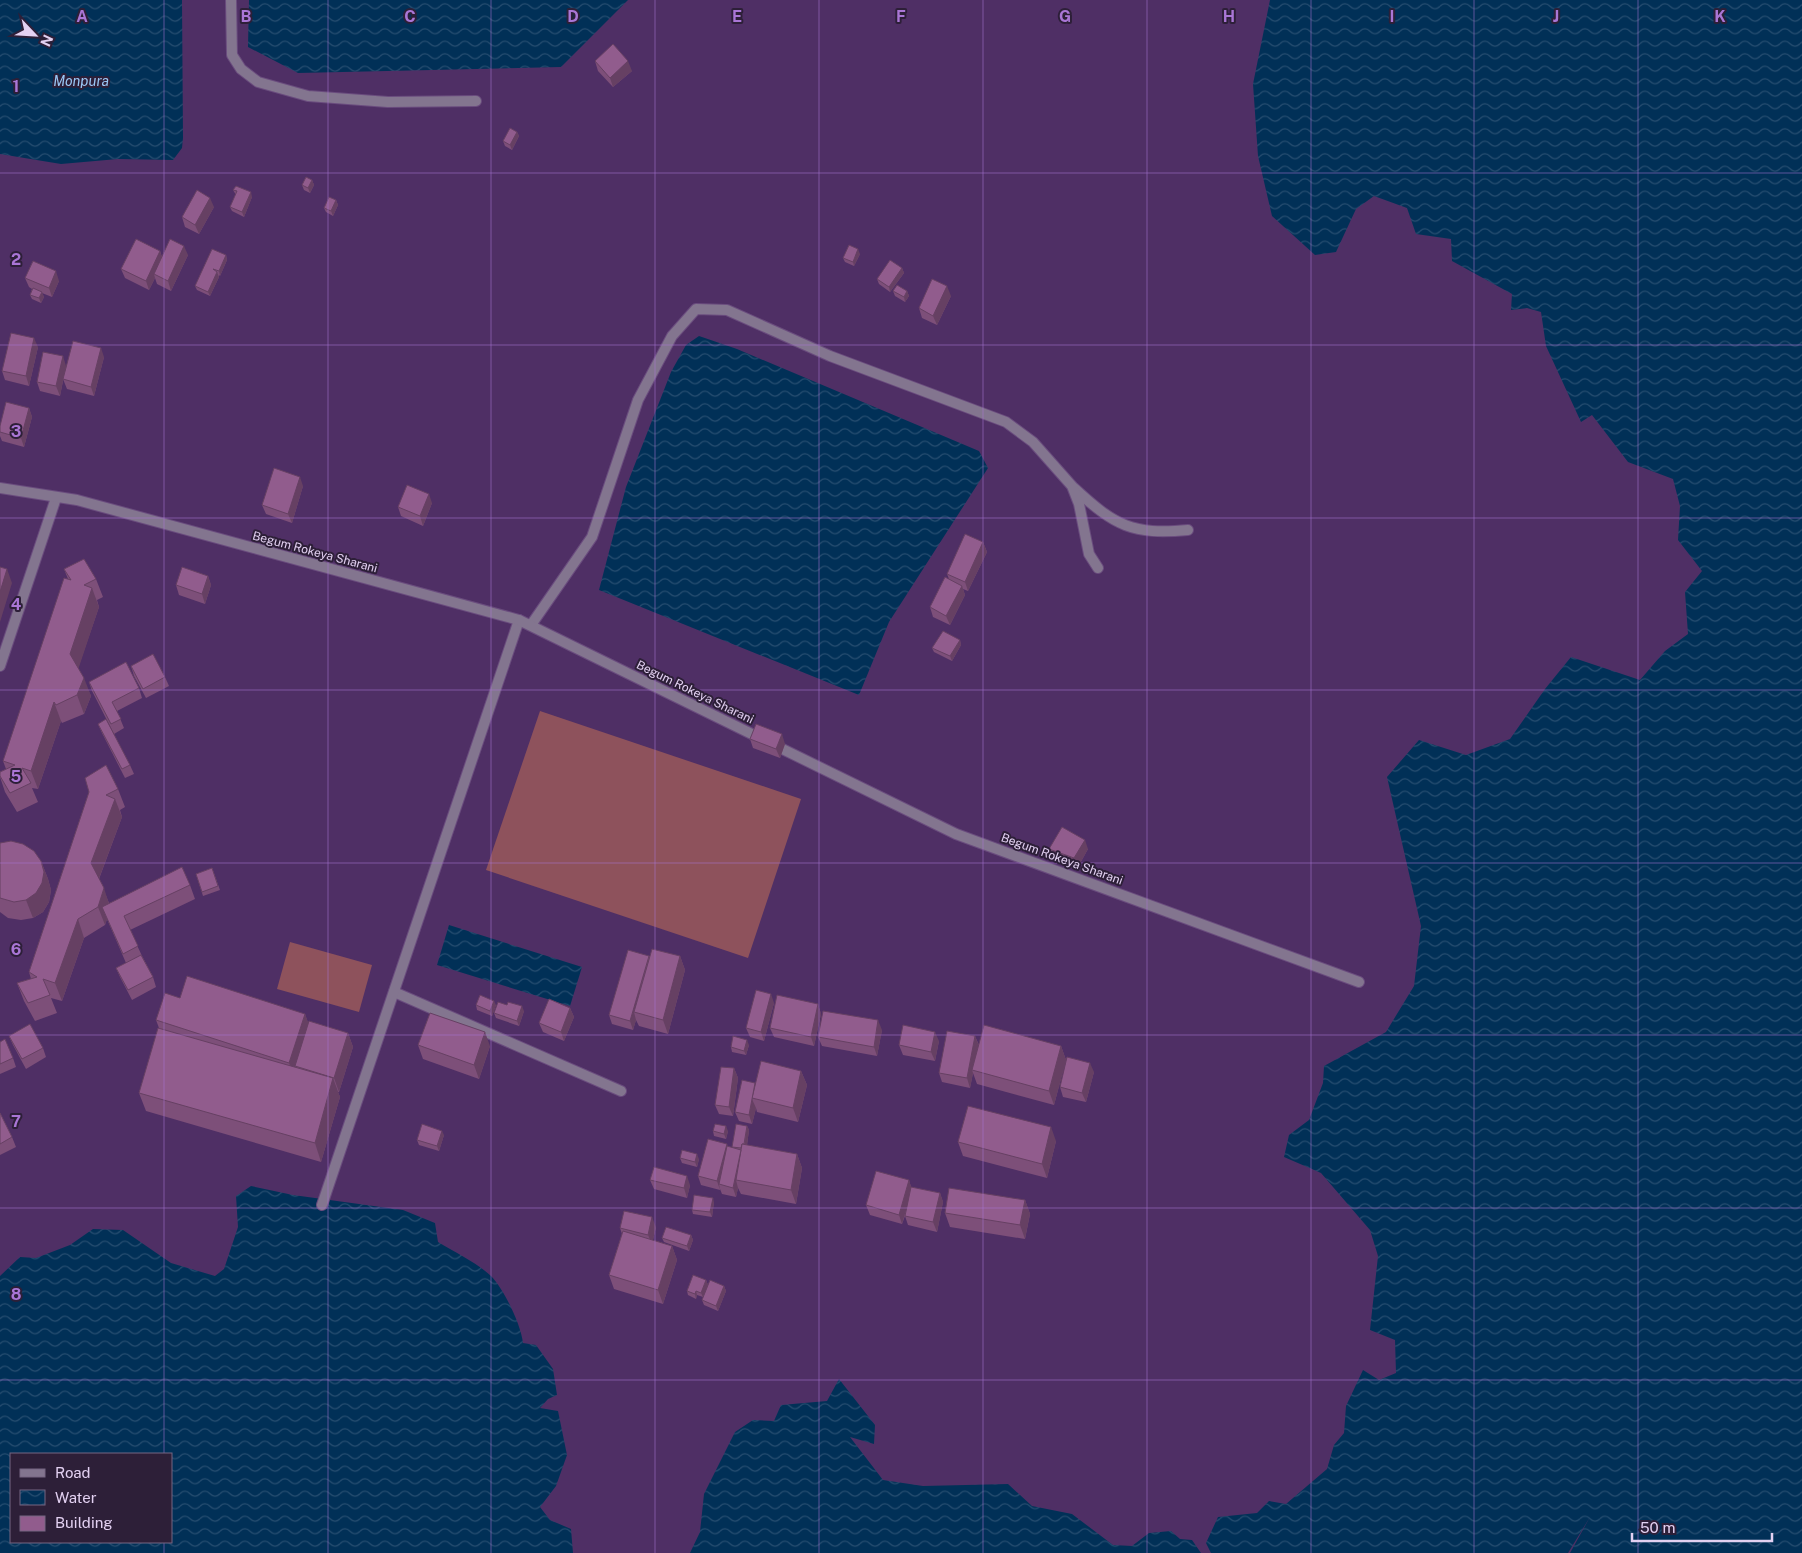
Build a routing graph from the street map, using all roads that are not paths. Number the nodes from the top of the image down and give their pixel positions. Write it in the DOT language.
graph roads {
  1 [pos="231,0"];
  2 [pos="476,101"];
  3 [pos="1072,486"];
  4 [pos="0,488"];
  5 [pos="56,498"];
  6 [pos="1188,530"];
  7 [pos="1098,568"];
  8 [pos="520,620"];
  9 [pos="531,625"];
  10 [pos="0,666"];
  11 [pos="1359,982"];
  12 [pos="394,992"];
  13 [pos="621,1091"];
  14 [pos="322,1205"];
  1 -- 2 [label="street"];
  3 -- 6 [label="street"];
  3 -- 7 [label="street"];
  3 -- 9 [label="street"];
  4 -- 5 [label="street, Begum Rokeya Sharani"];
  5 -- 8 [label="street, Begum Rokeya Sharani"];
  5 -- 10 [label="street"];
  8 -- 9 [label="street, Begum Rokeya Sharani"];
  8 -- 12 [label="street"];
  9 -- 11 [label="street, Begum Rokeya Sharani"];
  12 -- 13 [label="street"];
  12 -- 14 [label="street"];
}
